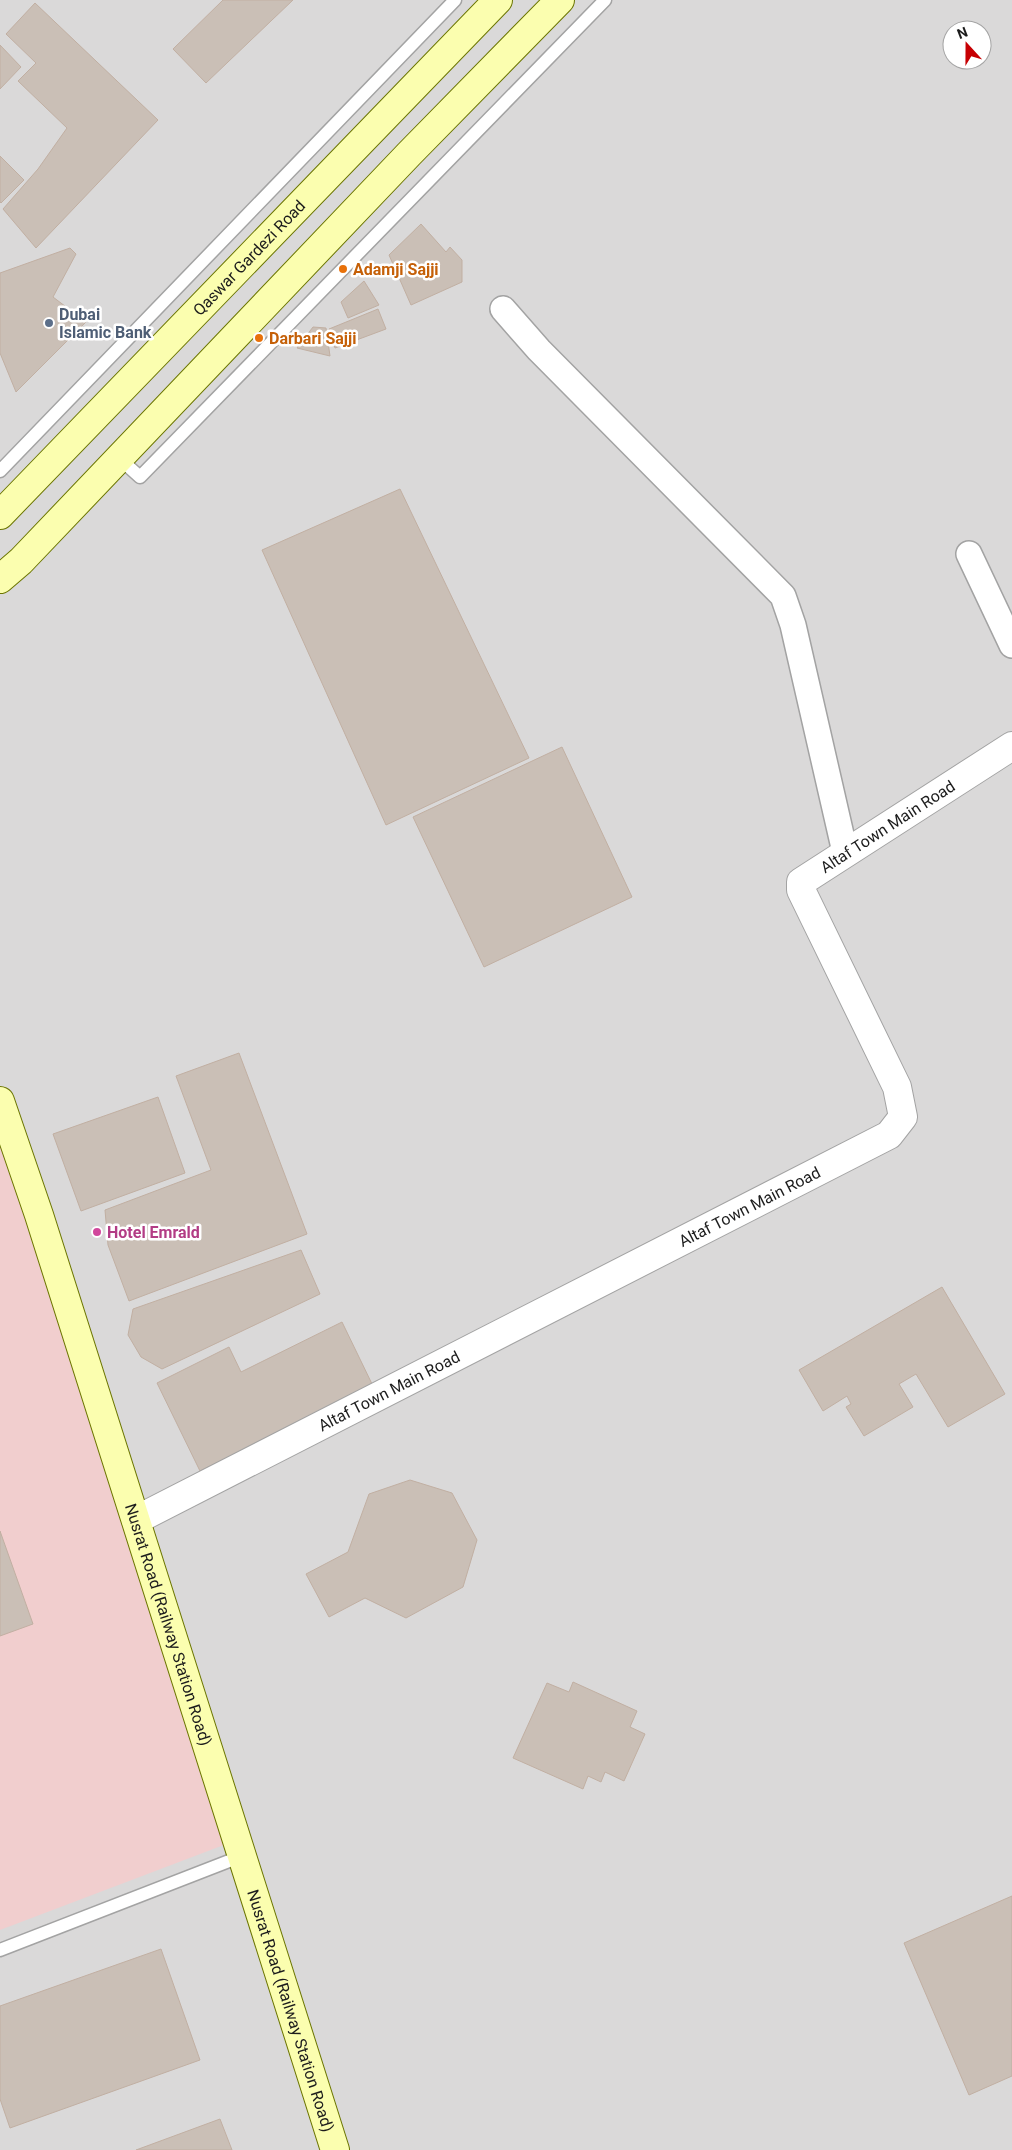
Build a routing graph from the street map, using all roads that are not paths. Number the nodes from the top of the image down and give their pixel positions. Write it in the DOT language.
graph roads {
  1 [pos="455,0"];
  2 [pos="498,0"];
  3 [pos="560,0"];
  4 [pos="605,0"];
  5 [pos="503,309"];
  6 [pos="119,458"];
  7 [pos="0,470"];
  8 [pos="0,515"];
  9 [pos="969,554"];
  10 [pos="21,561"];
  11 [pos="0,579"];
  12 [pos="0,592"];
  13 [pos="1012,645"];
  14 [pos="1012,746"];
  15 [pos="844,852"];
  16 [pos="0,1101"];
  17 [pos="136,1520"];
  18 [pos="242,1856"];
  19 [pos="0,1950"];
  20 [pos="334,2150"];
  1 -- 7 [label="lane"];
  2 -- 8 [label="main road, Qaswar Gardezi Road"];
  3 -- 6 [label="main road"];
  4 -- 6 [label="lane"];
  5 -- 15 [label="street"];
  6 -- 10 [label="main road"];
  9 -- 13 [label="street"];
  10 -- 11 [label="main road"];
  10 -- 12 [label="main road"];
  14 -- 15 [label="street, Altaf Town Main Road"];
  15 -- 17 [label="street, Altaf Town Main Road"];
  16 -- 17 [label="main road, Nusrat Road (Railway Station Road)"];
  17 -- 18 [label="main road, Nusrat Road (Railway Station Road)"];
  18 -- 19 [label="lane"];
  18 -- 20 [label="main road, Nusrat Road (Railway Station Road)"];
}
